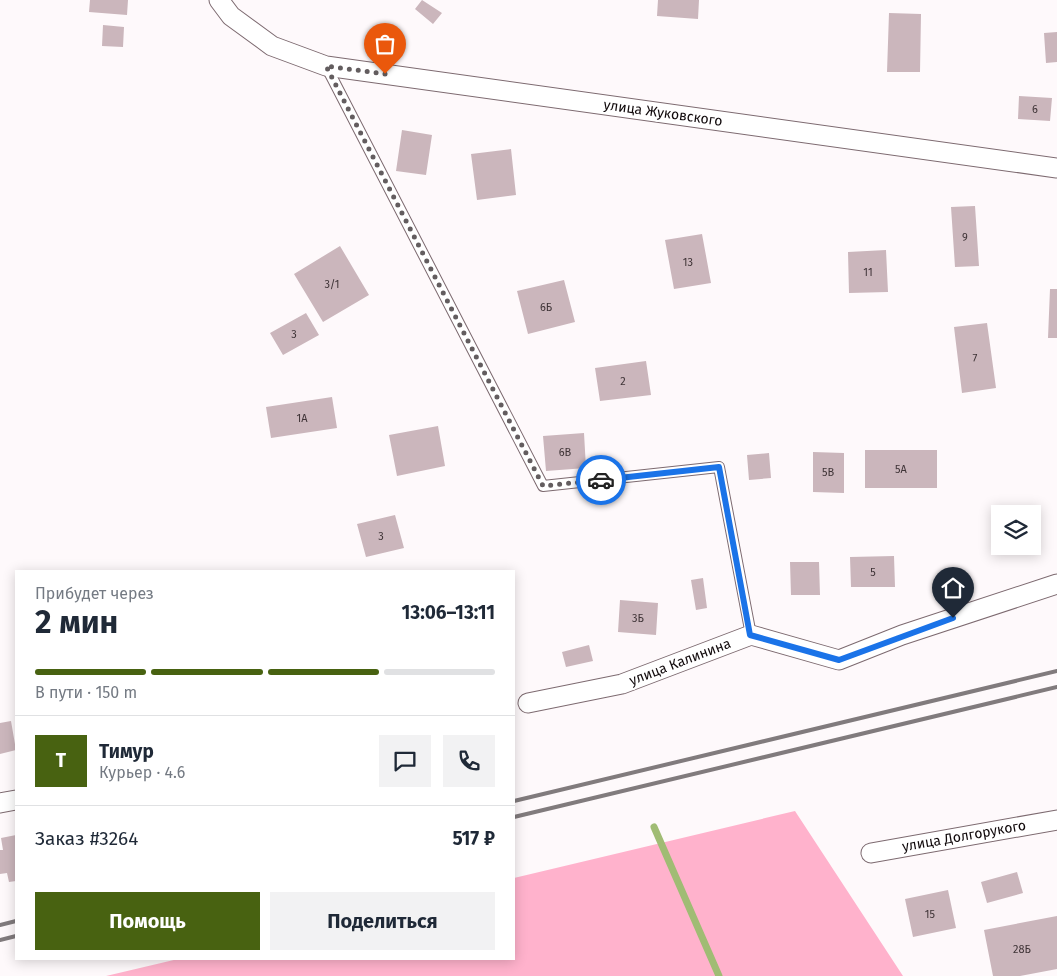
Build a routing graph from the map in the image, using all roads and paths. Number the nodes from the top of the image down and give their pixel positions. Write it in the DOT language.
graph roads {
  1 [pos="219,0"];
  2 [pos="326,66"];
  3 [pos="1057,168"];
  4 [pos="1057,584"];
  5 [pos="750,635"];
  6 [pos="528,703"];
  7 [pos="15,800"];
  8 [pos="0,804"];
  9 [pos="1057,820"];
  10 [pos="871,853"];
  1 -- 2 [label="street, улица Жуковского"];
  2 -- 3 [label="street, улица Жуковского"];
  2 -- 5 [label="lane"];
  4 -- 5 [label="street"];
  5 -- 6 [label="street, улица Калинина"];
  7 -- 8 [label="street"];
  9 -- 10 [label="street, улица Долгорукого"];
}
